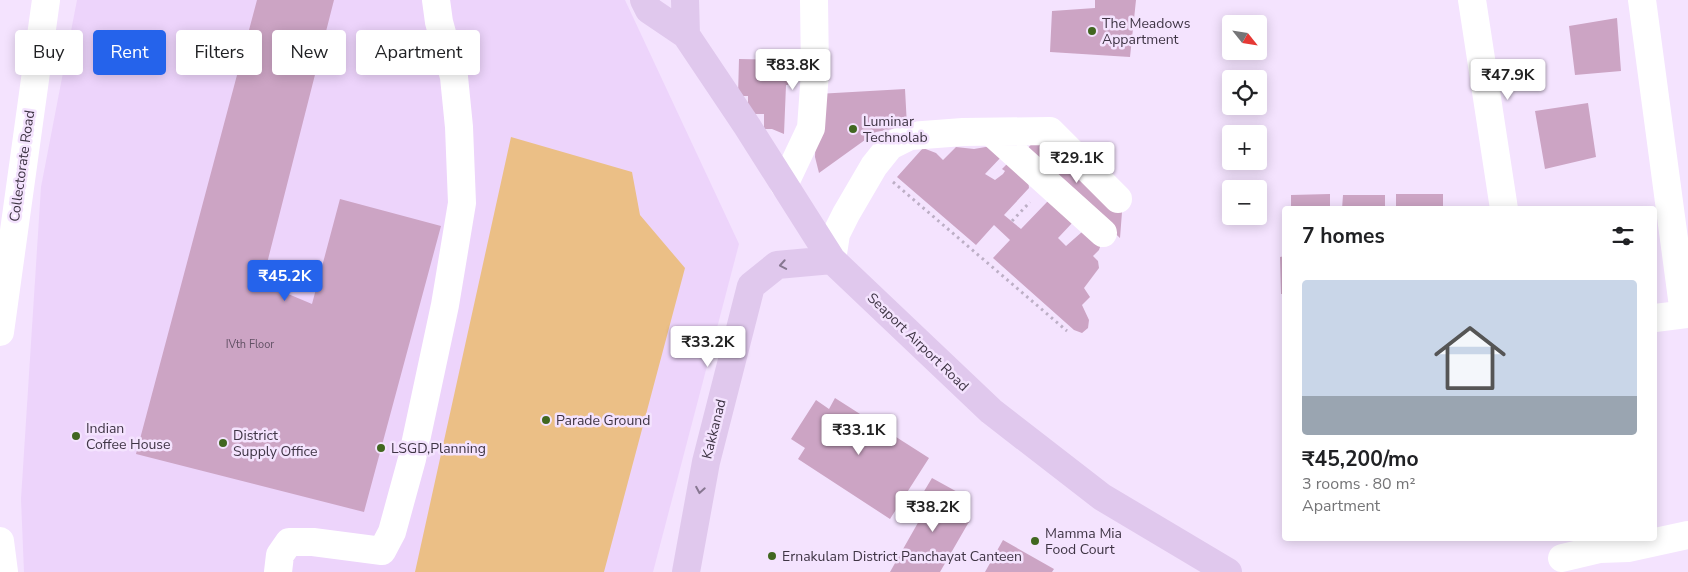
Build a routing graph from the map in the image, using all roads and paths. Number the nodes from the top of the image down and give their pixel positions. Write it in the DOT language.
graph roads {
  1 [pos="46,0"];
  2 [pos="436,0"];
  3 [pos="644,0"];
  4 [pos="685,0"];
  5 [pos="696,0"];
  6 [pos="814,0"];
  7 [pos="1472,0"];
  8 [pos="1642,0"];
  9 [pos="686,35"];
  10 [pos="991,132"];
  11 [pos="892,181"];
  12 [pos="10,185"];
  13 [pos="784,185"];
  14 [pos="1118,199"];
  15 [pos="1504,206"];
  16 [pos="1103,233"];
  17 [pos="832,260"];
  18 [pos="1686,314"];
  19 [pos="1657,318"];
  20 [pos="1067,331"];
  21 [pos="0,332"];
  22 [pos="1688,535"];
  23 [pos="0,541"];
  24 [pos="1656,541"];
  25 [pos="1657,541"];
  26 [pos="1561,556"];
  27 [pos="4,572"];
  28 [pos="278,572"];
  29 [pos="686,572"];
  30 [pos="1228,572"];
  1 -- 12 [label="street, Collectorate Road"];
  2 -- 28 [label="street"];
  3 -- 9 [label="main road, Seaport Airport Road"];
  4 -- 9 [label="main road"];
  5 -- 9 [label="street"];
  6 -- 13 [label="street"];
  7 -- 15 [label="street"];
  8 -- 18 [label="street"];
  9 -- 13 [label="main road, Seaport Airport Road"];
  10 -- 14 [label="street"];
  10 -- 16 [label="street"];
  10 -- 17 [label="street"];
  11 -- 20 [label="path"];
  12 -- 21 [label="street, Collectorate Road"];
  13 -- 17 [label="main road, Seaport Airport Road"];
  17 -- 29 [label="main road, Kakkanad, one-way"];
  17 -- 30 [label="main road, Seaport Airport Road"];
  18 -- 19 [label="street"];
  22 -- 25 [label="street"];
  23 -- 27 [label="street"];
  24 -- 26 [label="street"];
}
